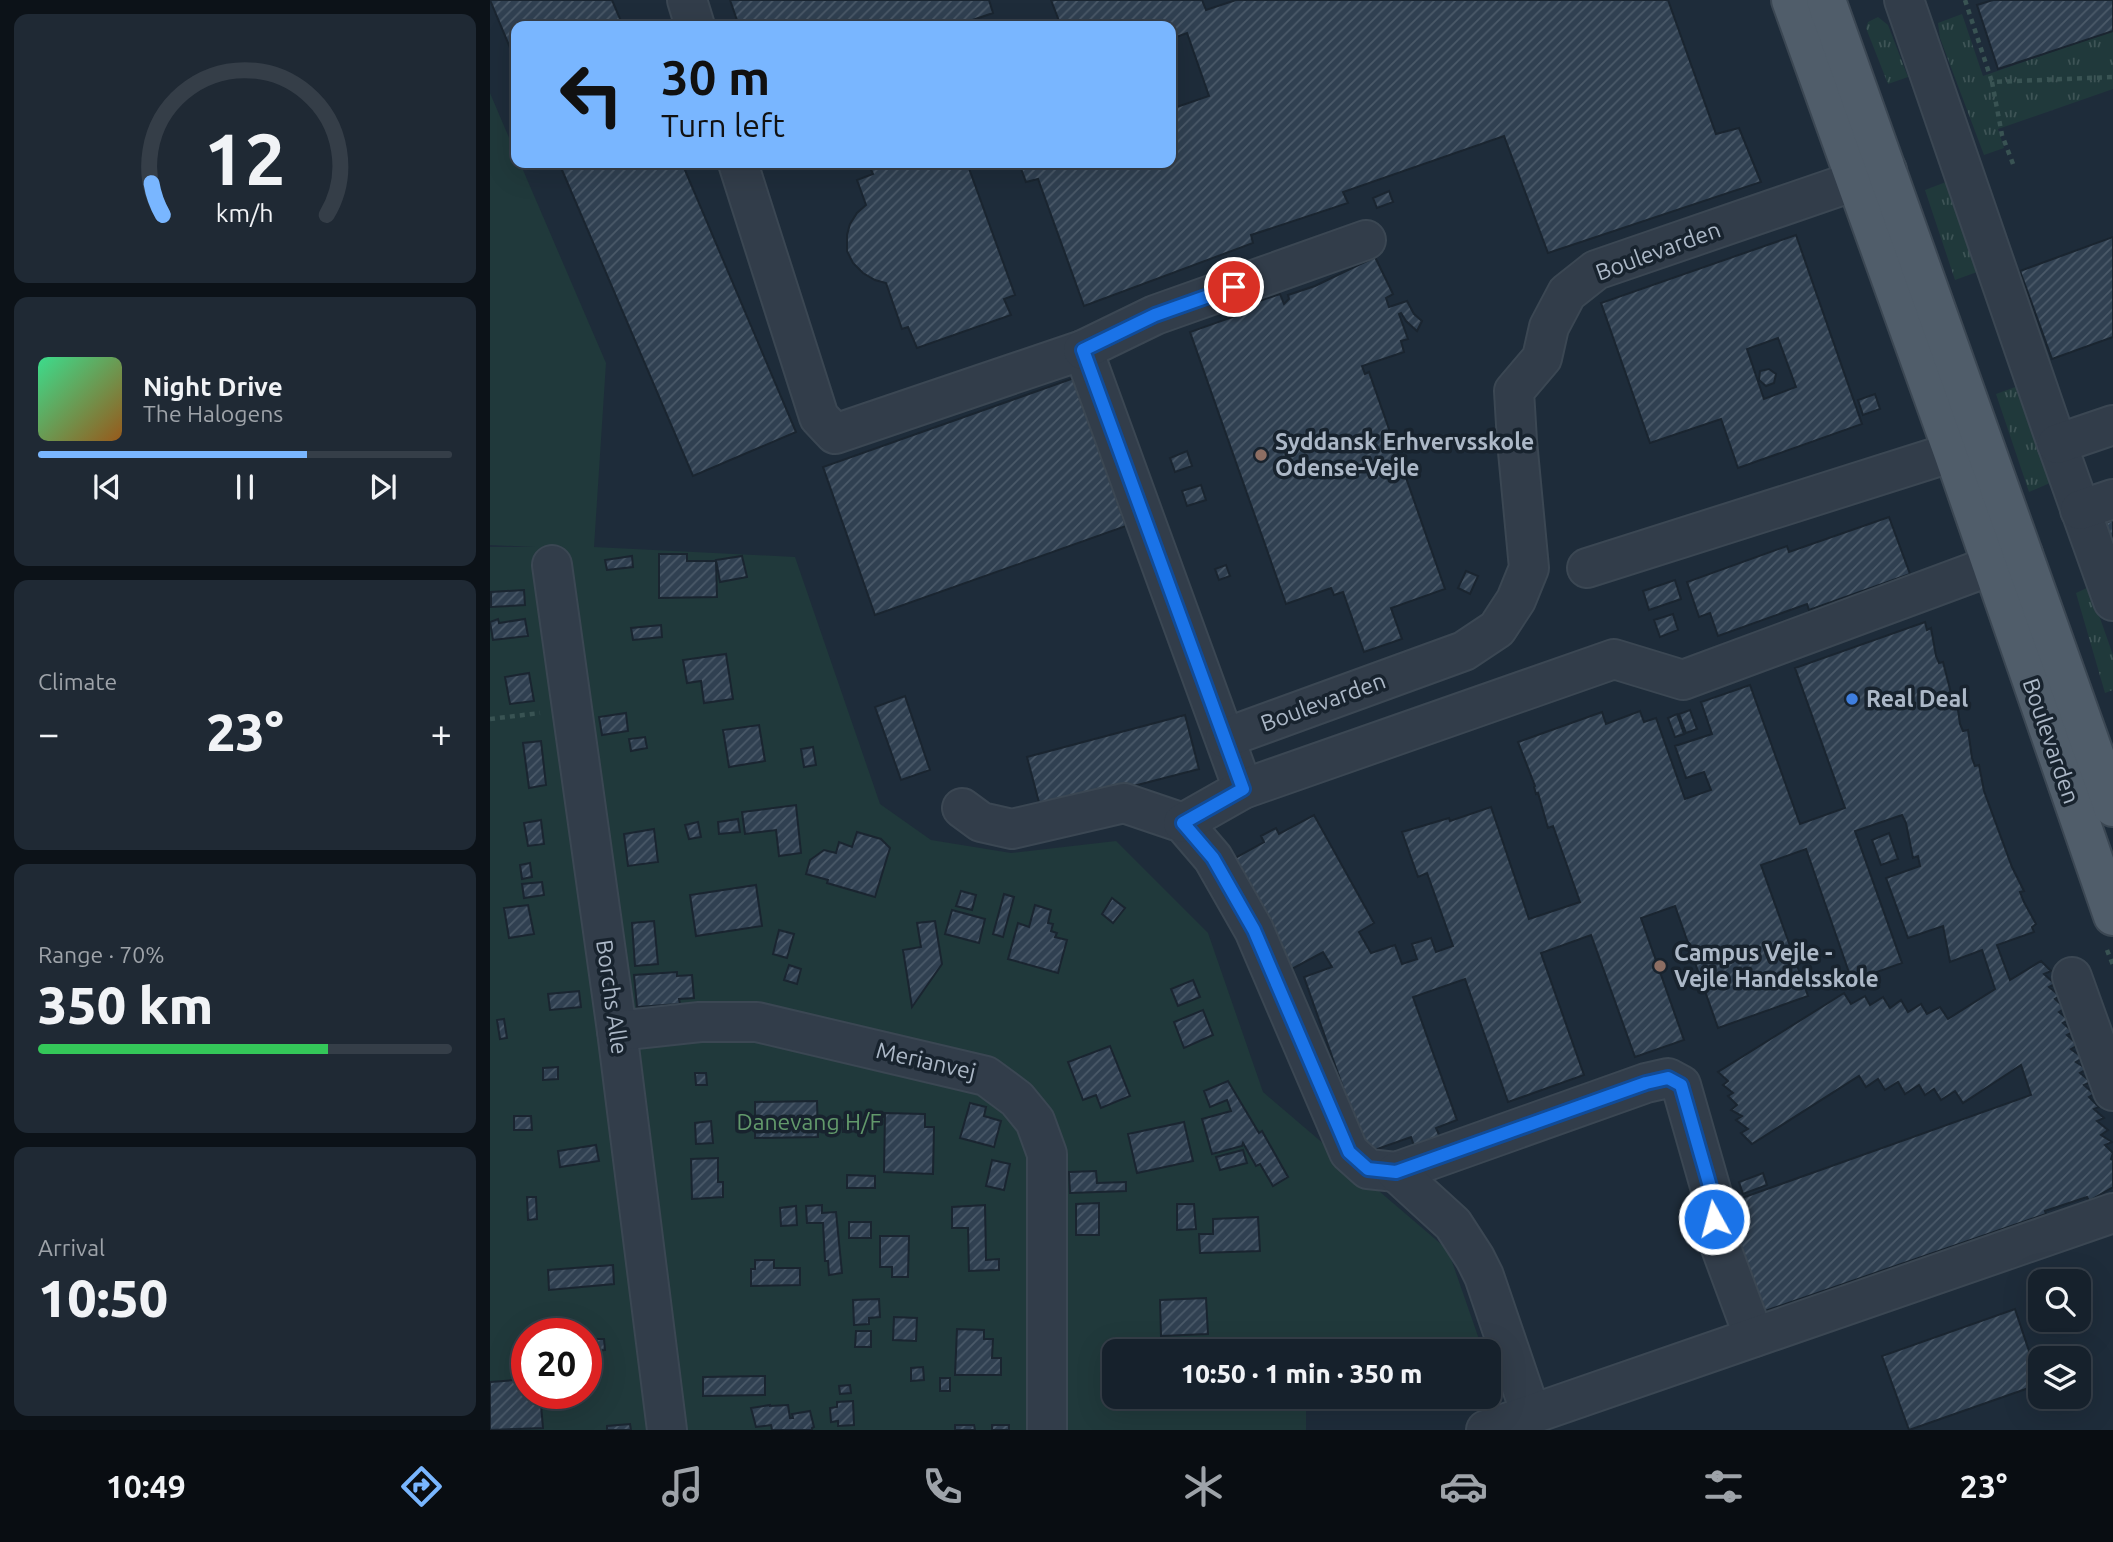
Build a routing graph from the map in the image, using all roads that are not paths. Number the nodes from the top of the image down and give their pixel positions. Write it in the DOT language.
graph roads {
  1 [pos="687,0"];
  2 [pos="1904,0"];
  3 [pos="1816,4"];
  4 [pos="693,21"];
  5 [pos="740,168"];
  6 [pos="1871,176"];
  7 [pos="1366,240"];
  8 [pos="1083,350"];
  9 [pos="2113,425"];
  10 [pos="2057,444"];
  11 [pos="1953,452"];
  12 [pos="2096,504"];
  13 [pos="2007,559"];
  14 [pos="552,565"];
  15 [pos="1587,568"];
  16 [pos="2113,601"];
  17 [pos="1225,738"];
  18 [pos="1243,789"];
  19 [pos="2113,807"];
  20 [pos="962,808"];
  21 [pos="1183,823"];
  22 [pos="2113,916"];
  23 [pos="2072,977"];
  24 [pos="617,1031"];
  25 [pos="2113,1091"];
  26 [pos="1396,1172"];
  27 [pos="2113,1213"];
  28 [pos="1754,1337"];
  29 [pos="1531,1414"];
  30 [pos="667,1430"];
  31 [pos="1047,1430"];
  32 [pos="1486,1430"];
  1 -- 4 [label="street"];
  2 -- 10 [label="street"];
  3 -- 6 [label="main road, Boulevarden"];
  5 -- 8 [label="street"];
  6 -- 11 [label="main road, Boulevarden"];
  6 -- 13 [label="main road, Boulevarden"];
  6 -- 17 [label="street, Boulevarden"];
  7 -- 8 [label="street"];
  8 -- 17 [label="street"];
  9 -- 10 [label="street"];
  10 -- 12 [label="street"];
  11 -- 13 [label="main road, Boulevarden"];
  11 -- 15 [label="street"];
  12 -- 16 [label="street"];
  13 -- 18 [label="street"];
  13 -- 19 [label="main road, Boulevarden"];
  13 -- 22 [label="main road, Boulevarden"];
  14 -- 24 [label="street, Borchs Alle"];
  17 -- 18 [label="street"];
  18 -- 21 [label="street"];
  20 -- 21 [label="street"];
  21 -- 26 [label="street"];
  23 -- 25 [label="street"];
  24 -- 30 [label="street, Borchs Alle"];
  24 -- 31 [label="street, Merianvej"];
  26 -- 28 [label="street"];
  26 -- 29 [label="street"];
  27 -- 28 [label="street"];
  28 -- 29 [label="street"];
  29 -- 32 [label="street"];
}
